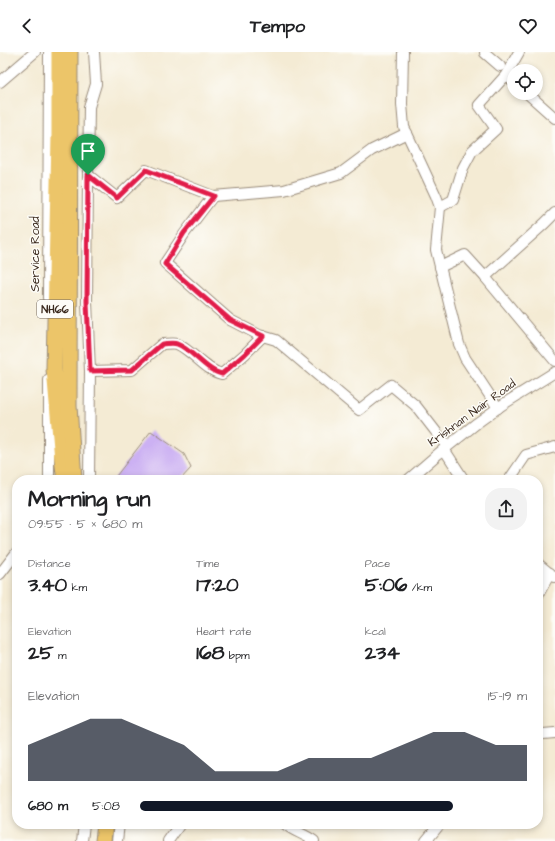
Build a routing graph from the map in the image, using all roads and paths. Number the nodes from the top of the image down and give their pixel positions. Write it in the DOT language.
graph roads {
  1 [pos="49,52"];
  2 [pos="59,52"];
  3 [pos="70,52"];
  4 [pos="94,52"];
  5 [pos="403,52"];
  6 [pos="486,52"];
  7 [pos="519,52"];
  8 [pos="31,54"];
  9 [pos="503,70"];
  10 [pos="507,74"];
  11 [pos="0,82"];
  12 [pos="535,100"];
  13 [pos="555,118"];
  14 [pos="407,133"];
  15 [pos="88,175"];
  16 [pos="214,196"];
  17 [pos="440,207"];
  18 [pos="555,213"];
  19 [pos="440,267"];
  20 [pos="485,277"];
  21 [pos="263,336"];
  22 [pos="555,361"];
  23 [pos="90,371"];
  24 [pos="555,372"];
  25 [pos="498,408"];
  26 [pos="555,447"];
  27 [pos="446,448"];
  28 [pos="49,475"];
  29 [pos="64,475"];
  30 [pos="74,475"];
  31 [pos="89,475"];
  32 [pos="414,475"];
  33 [pos="460,475"];
  34 [pos="512,475"];
  35 [pos="12,558"];
  36 [pos="543,568"];
  37 [pos="0,574"];
  38 [pos="552,575"];
  39 [pos="543,588"];
  40 [pos="555,733"];
  41 [pos="543,734"];
  42 [pos="83,829"];
  43 [pos="95,829"];
  44 [pos="104,829"];
  45 [pos="118,829"];
  46 [pos="176,829"];
  47 [pos="291,829"];
  48 [pos="436,829"];
  49 [pos="82,841"];
  50 [pos="94,841"];
  51 [pos="103,841"];
  52 [pos="117,841"];
  53 [pos="168,841"];
  54 [pos="314,841"];
  55 [pos="426,841"];
  1 -- 28 [label="street, Service Road"];
  2 -- 29 [label="highway, NH66"];
  3 -- 30 [label="highway"];
  4 -- 15 [label="street"];
  5 -- 14 [label="street"];
  6 -- 9 [label="street"];
  7 -- 9 [label="street"];
  8 -- 11 [label="street"];
  9 -- 10 [label="street"];
  9 -- 17 [label="street"];
  12 -- 13 [label="street"];
  14 -- 16 [label="street"];
  14 -- 17 [label="street"];
  15 -- 16 [label="street"];
  15 -- 23 [label="street"];
  16 -- 21 [label="street"];
  17 -- 19 [label="street"];
  18 -- 20 [label="street"];
  19 -- 20 [label="street"];
  19 -- 25 [label="street"];
  20 -- 22 [label="street"];
  21 -- 23 [label="street"];
  21 -- 27 [label="street"];
  23 -- 31 [label="street"];
  24 -- 25 [label="street, Krishnan Nair Road"];
  25 -- 27 [label="street, Krishnan Nair Road"];
  26 -- 34 [label="street"];
  27 -- 32 [label="street, Krishnan Nair Road"];
  27 -- 33 [label="street"];
  35 -- 37 [label="street"];
  36 -- 38 [label="street"];
  38 -- 39 [label="street"];
  40 -- 41 [label="street"];
  42 -- 49 [label="street"];
  43 -- 50 [label="highway"];
  44 -- 51 [label="highway"];
  45 -- 52 [label="street"];
  46 -- 53 [label="street"];
  47 -- 54 [label="street"];
  48 -- 55 [label="street"];
}
